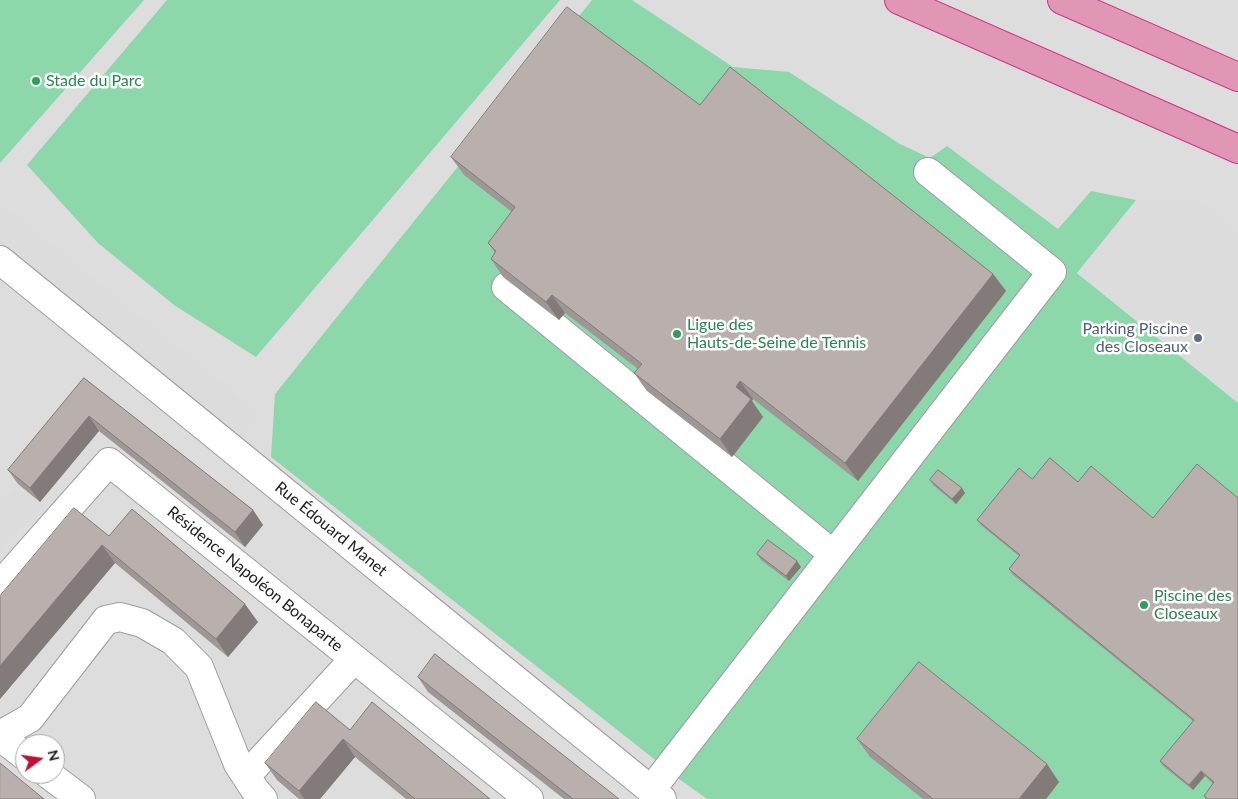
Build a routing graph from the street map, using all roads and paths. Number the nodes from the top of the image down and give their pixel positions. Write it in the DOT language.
graph roads {
  1 [pos="899,0"];
  2 [pos="1062,0"];
  3 [pos="1238,77"];
  4 [pos="1238,149"];
  5 [pos="928,172"];
  6 [pos="0,260"];
  7 [pos="506,287"];
  8 [pos="833,554"];
  9 [pos="0,585"];
  10 [pos="354,659"];
  11 [pos="0,736"];
  12 [pos="15,748"];
  13 [pos="246,776"];
  14 [pos="61,784"];
  15 [pos="657,794"];
  16 [pos="81,799"];
  17 [pos="262,799"];
  18 [pos="529,799"];
  1 -- 4 [label="highway"];
  2 -- 3 [label="highway"];
  5 -- 8 [label="street"];
  6 -- 15 [label="street, Rue Édouard Manet"];
  7 -- 8 [label="street"];
  8 -- 15 [label="street"];
  9 -- 10 [label="street, Résidence Napoléon Bonaparte"];
  10 -- 13 [label="street"];
  10 -- 18 [label="street, Résidence Napoléon Bonaparte"];
  11 -- 12 [label="street"];
  11 -- 13 [label="street"];
  13 -- 17 [label="street"];
  14 -- 16 [label="street"];
}
